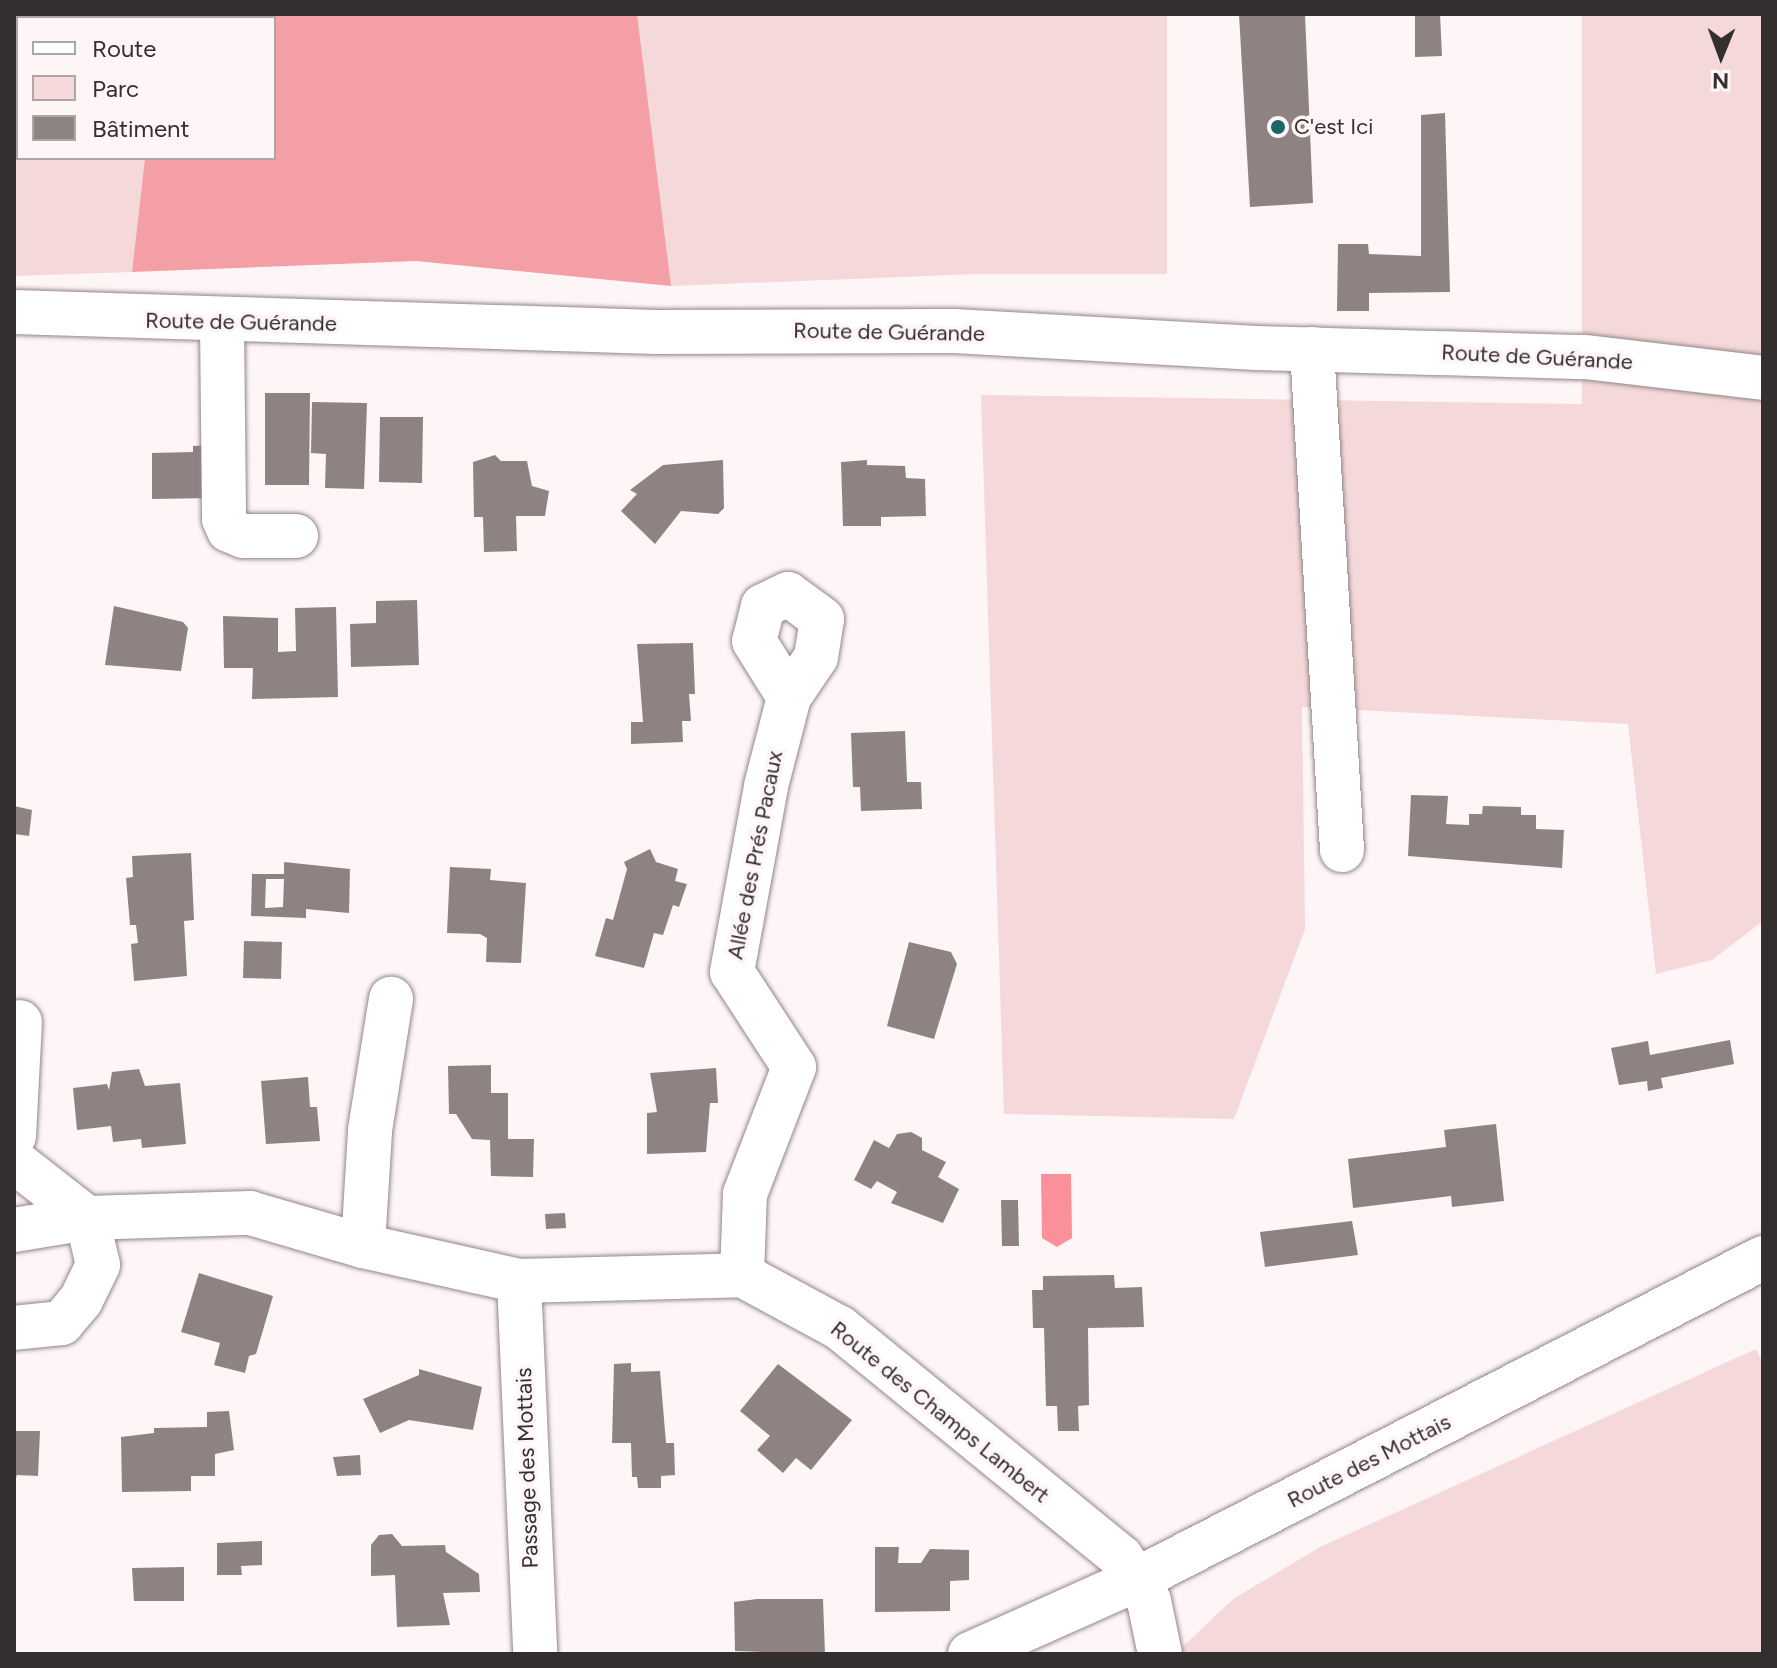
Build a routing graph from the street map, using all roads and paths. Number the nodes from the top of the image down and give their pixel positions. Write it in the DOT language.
graph roads {
  1 [pos="14,312"];
  2 [pos="222,322"];
  3 [pos="1312,349"];
  4 [pos="1763,378"];
  5 [pos="296,536"];
  6 [pos="789,697"];
  7 [pos="1342,850"];
  8 [pos="391,999"];
  9 [pos="20,1022"];
  10 [pos="14,1136"];
  11 [pos="14,1161"];
  12 [pos="87,1218"];
  13 [pos="14,1230"];
  14 [pos="363,1246"];
  15 [pos="1763,1258"];
  16 [pos="742,1275"];
  17 [pos="519,1281"];
  18 [pos="14,1328"];
  19 [pos="1138,1579"];
  20 [pos="535,1654"];
  21 [pos="970,1654"];
  22 [pos="1160,1654"];
  1 -- 2 [label="street, Route de Guérande"];
  2 -- 3 [label="street, Route de Guérande"];
  2 -- 5 [label="street"];
  3 -- 4 [label="street, Route de Guérande"];
  3 -- 7 [label="street"];
  6 -- 16 [label="street, Allée des Prés Pacaux"];
  8 -- 14 [label="street"];
  9 -- 10 [label="street"];
  11 -- 12 [label="street"];
  12 -- 13 [label="street, Route des Champs Lambert"];
  12 -- 14 [label="street, Route des Champs Lambert"];
  12 -- 18 [label="street"];
  14 -- 17 [label="street, Route des Champs Lambert"];
  15 -- 19 [label="street, Route des Mottais"];
  16 -- 17 [label="street, Route des Champs Lambert"];
  16 -- 19 [label="street, Route des Champs Lambert"];
  17 -- 20 [label="street, Passage des Mottais"];
  19 -- 21 [label="street, Route des Mottais"];
  19 -- 22 [label="street"];
}
